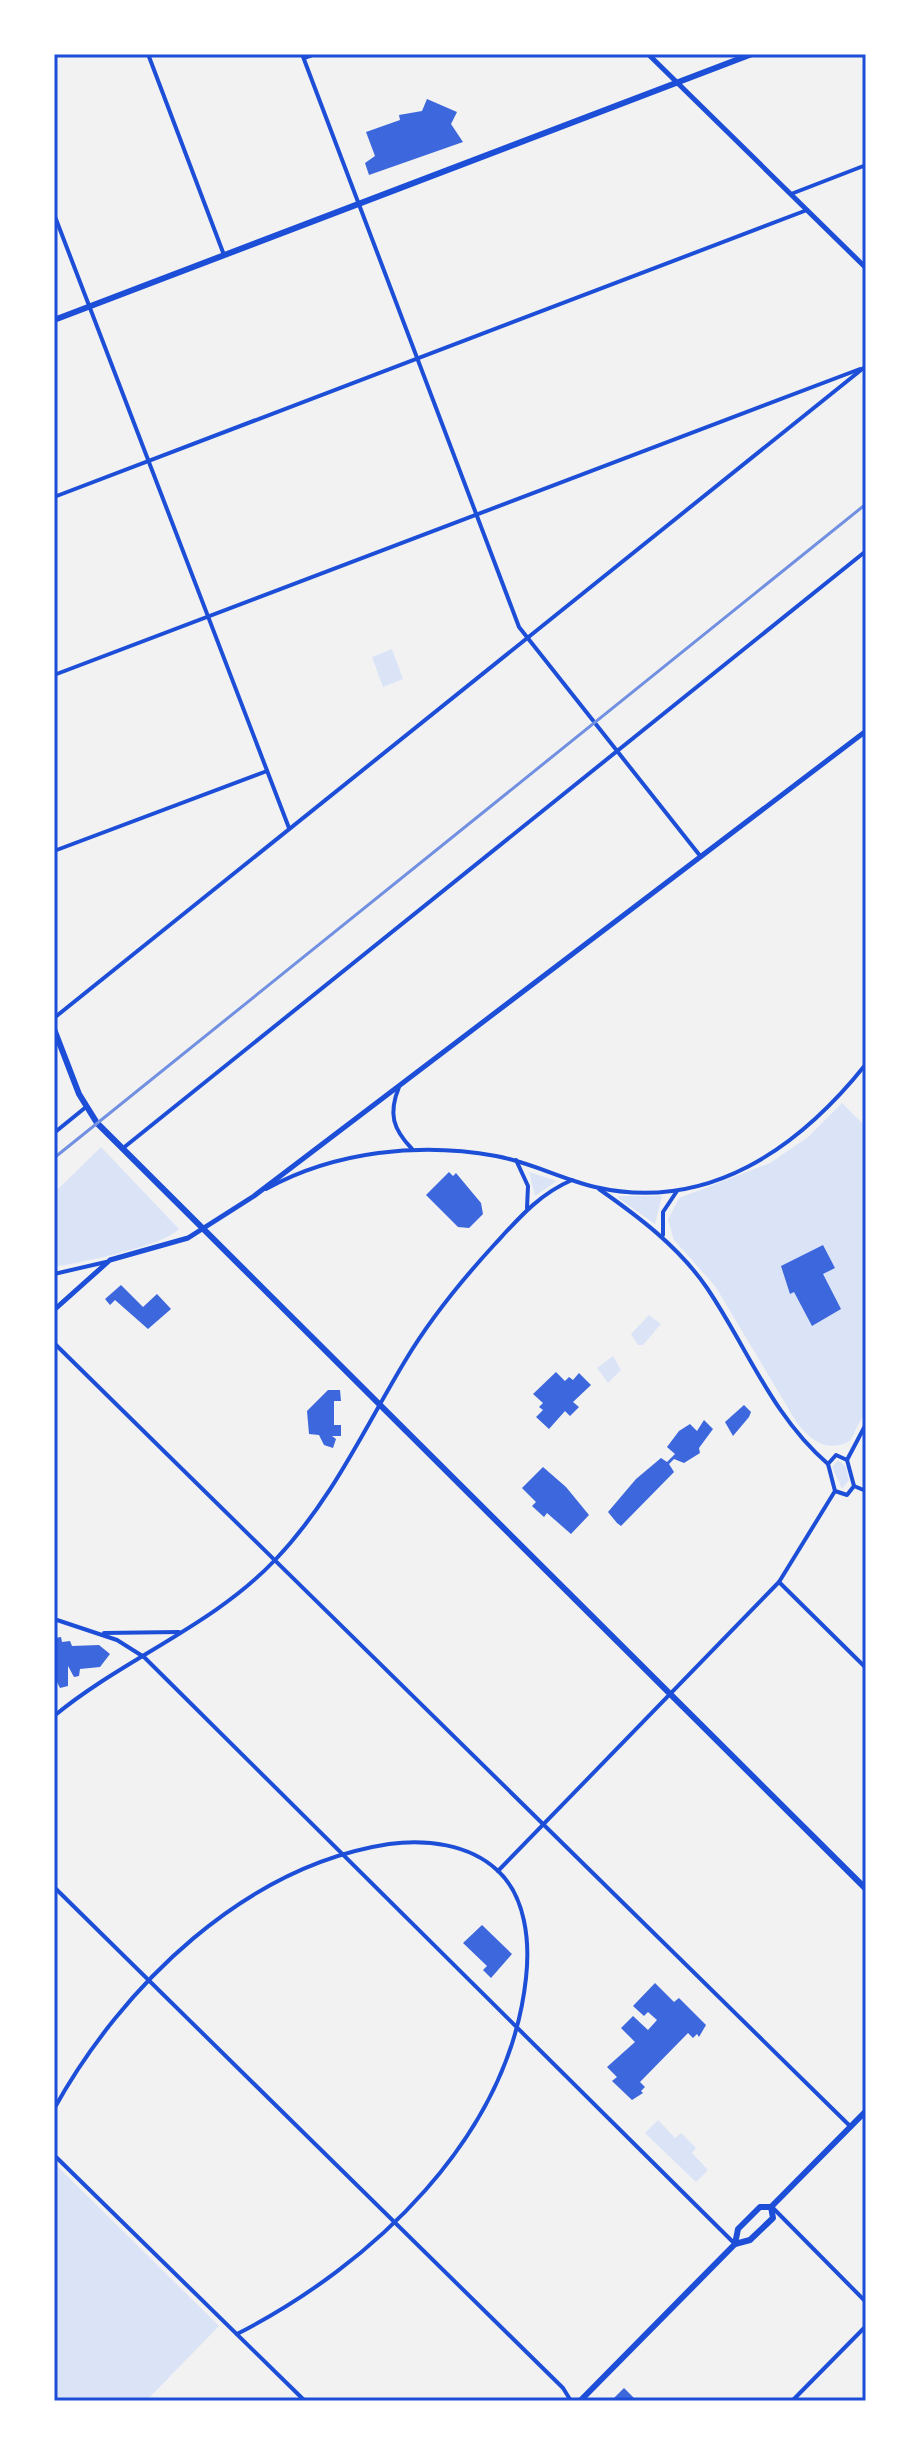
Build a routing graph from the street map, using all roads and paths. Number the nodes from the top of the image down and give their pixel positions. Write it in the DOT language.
graph roads {
  1 [pos="148,54"];
  2 [pos="315,54"];
  3 [pos="648,54"];
  4 [pos="752,54"];
  5 [pos="303,56"];
  6 [pos="677,82"];
  7 [pos="866,165"];
  8 [pos="791,194"];
  9 [pos="359,204"];
  10 [pos="807,210"];
  11 [pos="54,214"];
  12 [pos="224,255"];
  13 [pos="866,268"];
  14 [pos="89,307"];
  15 [pos="54,320"];
  16 [pos="416,359"];
  17 [pos="866,366"];
  18 [pos="147,462"];
  19 [pos="54,497"];
  20 [pos="476,515"];
  21 [pos="866,551"];
  22 [pos="207,617"];
  23 [pos="528,639"];
  24 [pos="54,675"];
  25 [pos="866,731"];
  26 [pos="617,751"];
  27 [pos="267,771"];
  28 [pos="289,828"];
  29 [pos="54,851"];
  30 [pos="701,857"];
  31 [pos="54,1018"];
  32 [pos="54,1029"];
  33 [pos="866,1064"];
  34 [pos="399,1085"];
  35 [pos="86,1107"];
  36 [pos="54,1133"];
  37 [pos="122,1149"];
  38 [pos="412,1149"];
  39 [pos="516,1160"];
  40 [pos="572,1180"];
  41 [pos="597,1187"];
  42 [pos="677,1191"];
  43 [pos="254,1196"];
  44 [pos="526,1210"];
  45 [pos="204,1231"];
  46 [pos="663,1237"];
  47 [pos="110,1260"];
  48 [pos="54,1274"];
  49 [pos="54,1310"];
  50 [pos="54,1343"];
  51 [pos="380,1406"];
  52 [pos="866,1424"];
  53 [pos="847,1460"];
  54 [pos="828,1464"];
  55 [pos="854,1486"];
  56 [pos="835,1491"];
  57 [pos="866,1491"];
  58 [pos="275,1561"];
  59 [pos="779,1582"];
  60 [pos="54,1619"];
  61 [pos="98,1632"];
  62 [pos="182,1632"];
  63 [pos="144,1657"];
  64 [pos="866,1668"];
  65 [pos="671,1694"];
  66 [pos="54,1716"];
  67 [pos="542,1825"];
  68 [pos="341,1854"];
  69 [pos="498,1871"];
  70 [pos="54,1887"];
  71 [pos="866,1889"];
  72 [pos="149,1982"];
  73 [pos="517,2029"];
  74 [pos="54,2109"];
  75 [pos="866,2111"];
  76 [pos="851,2127"];
  77 [pos="54,2155"];
  78 [pos="771,2207"];
  79 [pos="395,2221"];
  80 [pos="735,2244"];
  81 [pos="866,2302"];
  82 [pos="866,2326"];
  83 [pos="237,2334"];
  84 [pos="305,2401"];
  85 [pos="571,2401"];
  86 [pos="580,2401"];
  87 [pos="792,2401"];
  1 -- 12 [label="street"];
  2 -- 5 [label="street"];
  3 -- 6 [label="street"];
  4 -- 6 [label="main road"];
  5 -- 9 [label="street"];
  6 -- 8 [label="street"];
  6 -- 9 [label="main road"];
  7 -- 8 [label="street"];
  8 -- 10 [label="street"];
  9 -- 12 [label="main road"];
  9 -- 16 [label="street"];
  10 -- 13 [label="street"];
  10 -- 16 [label="street"];
  11 -- 14 [label="street"];
  12 -- 14 [label="main road"];
  14 -- 15 [label="main road"];
  14 -- 18 [label="street"];
  16 -- 18 [label="street"];
  16 -- 20 [label="street"];
  17 -- 20 [label="street"];
  17 -- 23 [label="street"];
  18 -- 19 [label="street"];
  18 -- 22 [label="street"];
  20 -- 22 [label="street"];
  20 -- 23 [label="street"];
  21 -- 26 [label="street"];
  22 -- 24 [label="street"];
  22 -- 27 [label="street"];
  23 -- 26 [label="street"];
  23 -- 28 [label="street"];
  25 -- 30 [label="street"];
  26 -- 30 [label="street"];
  26 -- 37 [label="street"];
  27 -- 28 [label="street"];
  27 -- 29 [label="street"];
  28 -- 31 [label="street"];
  30 -- 34 [label="street"];
  32 -- 35 [label="main road"];
  33 -- 42 [label="street"];
  34 -- 38 [label="street"];
  34 -- 43 [label="street"];
  35 -- 36 [label="street"];
  35 -- 37 [label="main road"];
  37 -- 45 [label="main road"];
  38 -- 39 [label="street"];
  38 -- 43 [label="street"];
  39 -- 40 [label="street"];
  39 -- 44 [label="street"];
  40 -- 41 [label="street"];
  40 -- 44 [label="street"];
  41 -- 42 [label="street"];
  41 -- 46 [label="street"];
  42 -- 46 [label="street"];
  43 -- 45 [label="street"];
  44 -- 51 [label="street"];
  45 -- 47 [label="street"];
  45 -- 51 [label="main road"];
  46 -- 54 [label="street"];
  47 -- 48 [label="street"];
  47 -- 49 [label="street"];
  50 -- 58 [label="street"];
  51 -- 58 [label="street"];
  51 -- 65 [label="main road"];
  52 -- 53 [label="street"];
  53 -- 54 [label="street"];
  53 -- 55 [label="street"];
  54 -- 56 [label="street"];
  55 -- 56 [label="street"];
  55 -- 57 [label="street"];
  56 -- 59 [label="street"];
  58 -- 62 [label="street"];
  58 -- 67 [label="street"];
  59 -- 64 [label="street"];
  59 -- 65 [label="street"];
  60 -- 61 [label="street"];
  61 -- 62 [label="street"];
  61 -- 63 [label="street"];
  62 -- 63 [label="street"];
  63 -- 66 [label="street"];
  63 -- 68 [label="street"];
  65 -- 67 [label="street"];
  65 -- 71 [label="main road"];
  67 -- 69 [label="street"];
  67 -- 76 [label="street"];
  68 -- 69 [label="street"];
  68 -- 72 [label="street"];
  68 -- 73 [label="street"];
  69 -- 73 [label="street"];
  70 -- 72 [label="street"];
  72 -- 74 [label="street"];
  72 -- 79 [label="street"];
  73 -- 79 [label="street"];
  73 -- 80 [label="street"];
  75 -- 76 [label="main road"];
  76 -- 78 [label="main road"];
  77 -- 83 [label="street"];
  78 -- 80 [label="main road"];
  78 -- 80 [label="main road"];
  78 -- 81 [label="street"];
  79 -- 83 [label="street"];
  79 -- 85 [label="street"];
  80 -- 86 [label="main road"];
  82 -- 87 [label="street"];
  83 -- 84 [label="street"];
}
